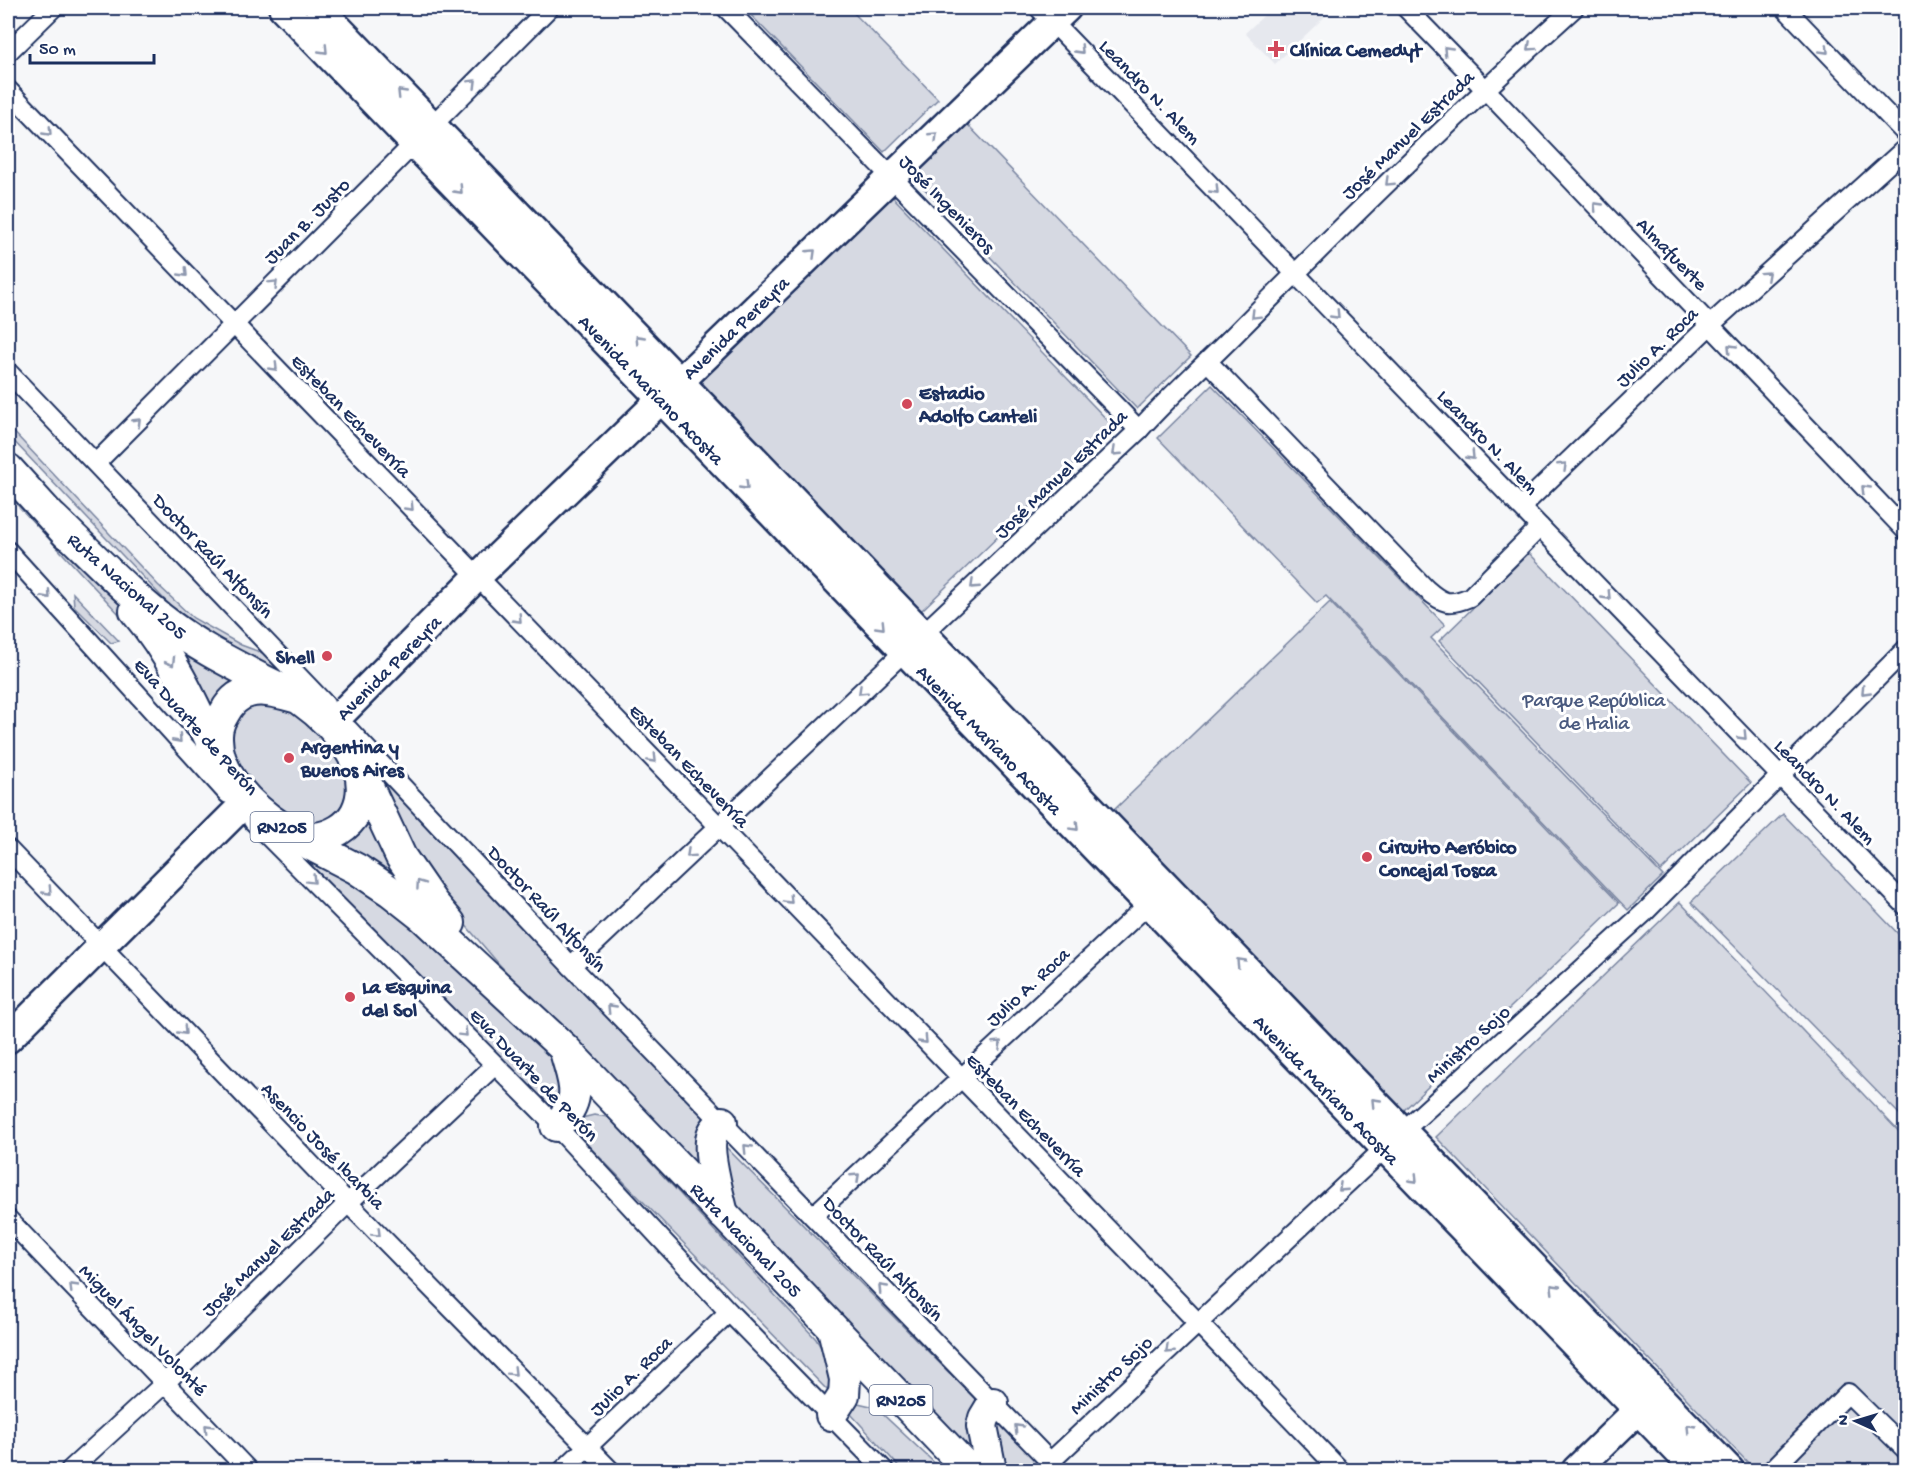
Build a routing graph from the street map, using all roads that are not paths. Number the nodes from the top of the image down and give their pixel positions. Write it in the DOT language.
graph roads {
  1 [pos="53,8"];
  2 [pos="283,8"];
  3 [pos="319,8"];
  4 [pos="549,8"];
  5 [pos="726,8"];
  6 [pos="1406,8"];
  7 [pos="1574,8"];
  8 [pos="1785,8"];
  9 [pos="1053,12"];
  10 [pos="8,52"];
  11 [pos="1485,88"];
  12 [pos="8,90"];
  13 [pos="423,134"];
  14 [pos="1905,134"];
  15 [pos="1905,148"];
  16 [pos="891,176"];
  17 [pos="1296,273"];
  18 [pos="234,325"];
  19 [pos="1710,325"];
  20 [pos="1208,362"];
  21 [pos="8,372"];
  22 [pos="670,390"];
  23 [pos="1139,430"];
  24 [pos="96,464"];
  25 [pos="8,469"];
  26 [pos="1521,507"];
  27 [pos="54,519"];
  28 [pos="1540,527"];
  29 [pos="1905,531"];
  30 [pos="8,551"];
  31 [pos="477,577"];
  32 [pos="914,642"];
  33 [pos="1905,649"];
  34 [pos="298,698"];
  35 [pos="334,721"];
  36 [pos="224,770"];
  37 [pos="360,770"];
  38 [pos="1782,776"];
  39 [pos="244,803"];
  40 [pos="718,827"];
  41 [pos="299,839"];
  42 [pos="8,849"];
  43 [pos="1158,895"];
  44 [pos="1905,906"];
  45 [pos="101,946"];
  46 [pos="571,966"];
  47 [pos="524,1010"];
  48 [pos="8,1039"];
  49 [pos="564,1048"];
  50 [pos="495,1065"];
  51 [pos="961,1078"];
  52 [pos="722,1122"];
  53 [pos="556,1126"];
  54 [pos="1394,1140"];
  55 [pos="348,1203"];
  56 [pos="723,1214"];
  57 [pos="813,1216"];
  58 [pos="8,1219"];
  59 [pos="729,1312"];
  60 [pos="1198,1323"];
  61 [pos="833,1329"];
  62 [pos="165,1383"];
  63 [pos="1646,1401"];
  64 [pos="993,1403"];
  65 [pos="831,1415"];
  66 [pos="588,1447"];
  67 [pos="1905,1450"];
  68 [pos="1054,1466"];
  69 [pos="70,1470"];
  70 [pos="248,1470"];
  71 [pos="563,1470"];
  72 [pos="610,1470"];
  73 [pos="884,1470"];
  74 [pos="969,1470"];
  75 [pos="991,1470"];
  76 [pos="1340,1470"];
  77 [pos="1576,1470"];
  78 [pos="1696,1470"];
  79 [pos="1730,1470"];
  80 [pos="1772,1470"];
  1 -- 10 [label="street"];
  2 -- 13 [label="main road, Avenida Mariano Acosta, one-way"];
  13 -- 3 [label="main road, Avenida Mariano Acosta, one-way"];
  13 -- 4 [label="street, Juan B. Justo, one-way"];
  5 -- 16 [label="street, José Ingenieros"];
  11 -- 6 [label="street, Almafuerte, one-way"];
  7 -- 11 [label="street, José Manuel Estrada, one-way"];
  8 -- 14 [label="street, one-way"];
  16 -- 9 [label="main road, Avenida Pereyra, one-way"];
  9 -- 17 [label="street, Leandro N. Alem, one-way"];
  11 -- 17 [label="street, José Manuel Estrada, one-way"];
  19 -- 11 [label="street, Almafuerte, one-way"];
  12 -- 18 [label="street, Esteban Echeverría, one-way"];
  18 -- 13 [label="street, Juan B. Justo, one-way"];
  13 -- 22 [label="main road, Avenida Mariano Acosta"];
  19 -- 15 [label="street, Julio A. Roca, one-way"];
  22 -- 16 [label="main road, Avenida Pereyra, one-way"];
  16 -- 23 [label="street, José Ingenieros"];
  17 -- 20 [label="street, José Manuel Estrada, one-way"];
  17 -- 26 [label="street, Leandro N. Alem, one-way"];
  24 -- 18 [label="street, Juan B. Justo, one-way"];
  18 -- 31 [label="street, Esteban Echeverría, one-way"];
  26 -- 19 [label="street, Julio A. Roca, one-way"];
  29 -- 19 [label="street, Almafuerte, one-way"];
  20 -- 23 [label="street, José Manuel Estrada"];
  20 -- 28 [label="street"];
  21 -- 24 [label="street, Doctor Raúl Alfonsín"];
  22 -- 31 [label="main road, Avenida Pereyra"];
  22 -- 32 [label="main road, Avenida Mariano Acosta"];
  23 -- 32 [label="street, José Manuel Estrada, one-way"];
  24 -- 35 [label="street, Doctor Raúl Alfonsín"];
  25 -- 27 [label="main road, Ruta Nacional 205 / RN205"];
  26 -- 28 [label="street, Leandro N. Alem"];
  27 -- 34 [label="main road, Ruta Nacional 205 / RN205"];
  27 -- 36 [label="main road, Ruta Nacional 205 / RN205, one-way"];
  28 -- 38 [label="street, Leandro N. Alem, one-way"];
  30 -- 39 [label="street, Eva Duarte de Perón, one-way"];
  31 -- 35 [label="main road, Avenida Pereyra"];
  31 -- 40 [label="street, Esteban Echeverría, one-way"];
  32 -- 40 [label="street, José Manuel Estrada, one-way"];
  32 -- 43 [label="main road, Avenida Mariano Acosta"];
  33 -- 38 [label="street, Ministro Sojo, one-way"];
  34 -- 35 [label="main road, Ruta Nacional 205 / RN205"];
  34 -- 36 [label="main road, Ruta Nacional 205 / RN205"];
  35 -- 37 [label="main road, Ruta Nacional 205 / RN205"];
  35 -- 46 [label="street, Doctor Raúl Alfonsín"];
  36 -- 39 [label="main road, Ruta Nacional 205 / RN205"];
  37 -- 41 [label="main road, Ruta Nacional 205 / RN205"];
  47 -- 37 [label="main road, Ruta Nacional 205 / RN205, one-way"];
  38 -- 44 [label="street, Leandro N. Alem"];
  38 -- 54 [label="street, Ministro Sojo"];
  39 -- 41 [label="main road, Ruta Nacional 205 / RN205"];
  39 -- 45 [label="main road"];
  39 -- 50 [label="street, Eva Duarte de Perón, one-way"];
  40 -- 46 [label="street, José Manuel Estrada, one-way"];
  40 -- 51 [label="street, Esteban Echeverría, one-way"];
  41 -- 47 [label="main road, Ruta Nacional 205 / RN205"];
  42 -- 45 [label="street, Asencio José Ibarbia, one-way"];
  51 -- 43 [label="street, Julio A. Roca, one-way"];
  43 -- 54 [label="main road, Avenida Mariano Acosta"];
  45 -- 48 [label="main road"];
  45 -- 55 [label="street, Asencio José Ibarbia, one-way"];
  52 -- 46 [label="street, Doctor Raúl Alfonsín, one-way"];
  47 -- 49 [label="main road, Ruta Nacional 205 / RN205"];
  49 -- 53 [label="main road"];
  49 -- 56 [label="main road, Ruta Nacional 205 / RN205"];
  50 -- 53 [label="street, Eva Duarte de Perón"];
  50 -- 55 [label="street, José Manuel Estrada"];
  57 -- 51 [label="street, Julio A. Roca, one-way"];
  51 -- 60 [label="street, Esteban Echeverría"];
  52 -- 56 [label="main road"];
  57 -- 52 [label="street, Doctor Raúl Alfonsín, one-way"];
  53 -- 59 [label="street, Eva Duarte de Perón"];
  54 -- 60 [label="street, Ministro Sojo, one-way"];
  54 -- 63 [label="main road, Avenida Mariano Acosta"];
  55 -- 62 [label="street, José Manuel Estrada"];
  55 -- 66 [label="street, Asencio José Ibarbia, one-way"];
  56 -- 61 [label="main road, Ruta Nacional 205 / RN205"];
  64 -- 57 [label="street, Doctor Raúl Alfonsín, one-way"];
  62 -- 58 [label="street, Miguel Ángel Volonté, one-way"];
  59 -- 65 [label="street, Eva Duarte de Perón"];
  59 -- 66 [label="street, Julio A. Roca"];
  60 -- 68 [label="street, Ministro Sojo, one-way"];
  60 -- 76 [label="street, Esteban Echeverría"];
  61 -- 65 [label="main road"];
  61 -- 74 [label="main road, Ruta Nacional 205 / RN205"];
  62 -- 69 [label="street, José Manuel Estrada"];
  70 -- 62 [label="street, Miguel Ángel Volonté, one-way"];
  63 -- 77 [label="main road"];
  63 -- 78 [label="main road, Avenida Mariano Acosta"];
  79 -- 63 [label="main road, Avenida Mariano Acosta, one-way"];
  68 -- 64 [label="street, Doctor Raúl Alfonsín, one-way"];
  64 -- 75 [label="main road"];
  65 -- 73 [label="street, Eva Duarte de Perón"];
  66 -- 71 [label="street, Julio A. Roca"];
  66 -- 72 [label="street, Asencio José Ibarbia"];
  67 -- 80 [label="street"];
}
